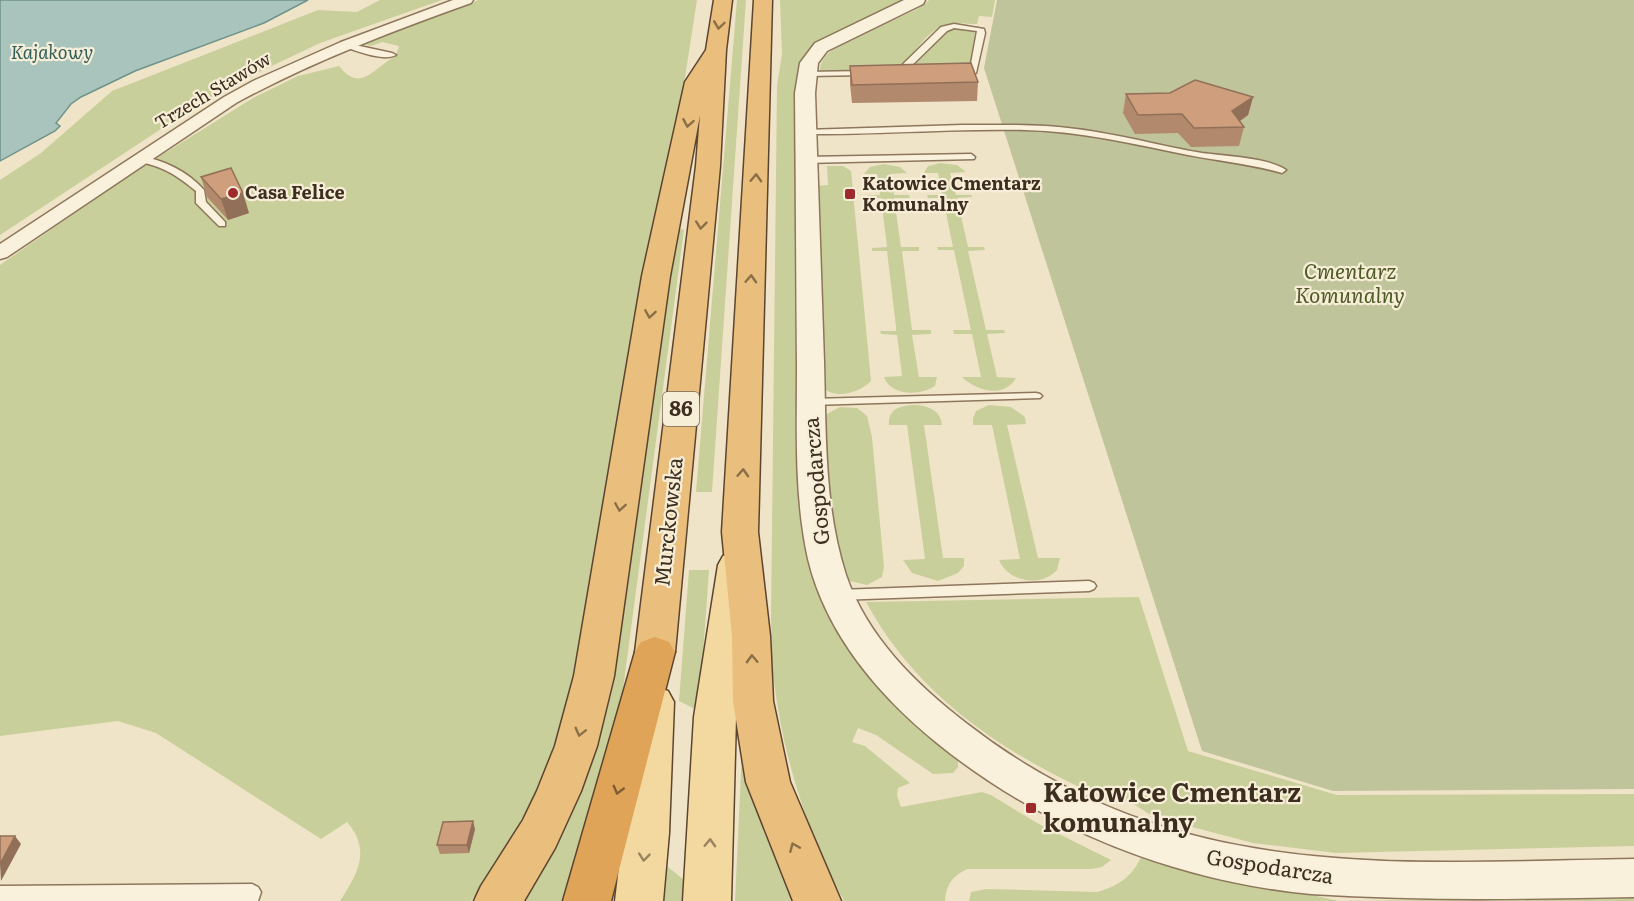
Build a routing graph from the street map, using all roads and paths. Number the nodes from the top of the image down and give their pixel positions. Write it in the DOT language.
graph roads {
  1 [pos="466,0"];
  2 [pos="723,0"];
  3 [pos="917,0"];
  4 [pos="764,3"];
  5 [pos="344,44"];
  6 [pos="716,50"];
  7 [pos="392,54"];
  8 [pos="947,72"];
  9 [pos="876,73"];
  10 [pos="888,73"];
  11 [pos="899,73"];
  12 [pos="911,73"];
  13 [pos="807,74"];
  14 [pos="805,132"];
  15 [pos="971,157"];
  16 [pos="139,159"];
  17 [pos="805,160"];
  18 [pos="1282,170"];
  19 [pos="222,224"];
  20 [pos="0,253"];
  21 [pos="1036,396"];
  22 [pos="811,402"];
  23 [pos="740,532"];
  24 [pos="1089,586"];
  25 [pos="837,595"];
  26 [pos="655,652"];
  27 [pos="1634,878"];
  28 [pos="0,894"];
  29 [pos="115,897"];
  30 [pos="249,901"];
  31 [pos="498,901"];
  32 [pos="587,901"];
  33 [pos="639,901"];
  34 [pos="707,901"];
  35 [pos="817,901"];
  1 -- 5 [label="street, Trzech Stawów"];
  2 -- 6 [label="highway, Murckowska / 86, one-way"];
  3 -- 13 [label="street, Gospodarcza"];
  23 -- 4 [label="highway, one-way"];
  5 -- 7 [label="lane"];
  5 -- 16 [label="street, Trzech Stawów"];
  6 -- 26 [label="highway, Murckowska / 86, one-way"];
  6 -- 31 [label="highway, one-way"];
  8 -- 11 [label="lane"];
  9 -- 13 [label="lane"];
  10 -- 11 [label="lane"];
  11 -- 12 [label="lane"];
  13 -- 14 [label="street, Gospodarcza"];
  14 -- 17 [label="street, Gospodarcza"];
  14 -- 18 [label="lane"];
  15 -- 17 [label="lane"];
  16 -- 19 [label="lane"];
  16 -- 20 [label="street, Trzech Stawów"];
  17 -- 22 [label="street, Gospodarcza"];
  21 -- 22 [label="lane"];
  22 -- 25 [label="street, Gospodarcza"];
  34 -- 23 [label="main road, one-way"];
  35 -- 23 [label="highway, one-way"];
  24 -- 25 [label="lane"];
  25 -- 27 [label="street, Gospodarcza"];
  26 -- 32 [label="highway, one-way"];
  26 -- 33 [label="main road, Murckowska / 86, one-way"];
  28 -- 29 [label="lane"];
  29 -- 30 [label="lane"];
}
